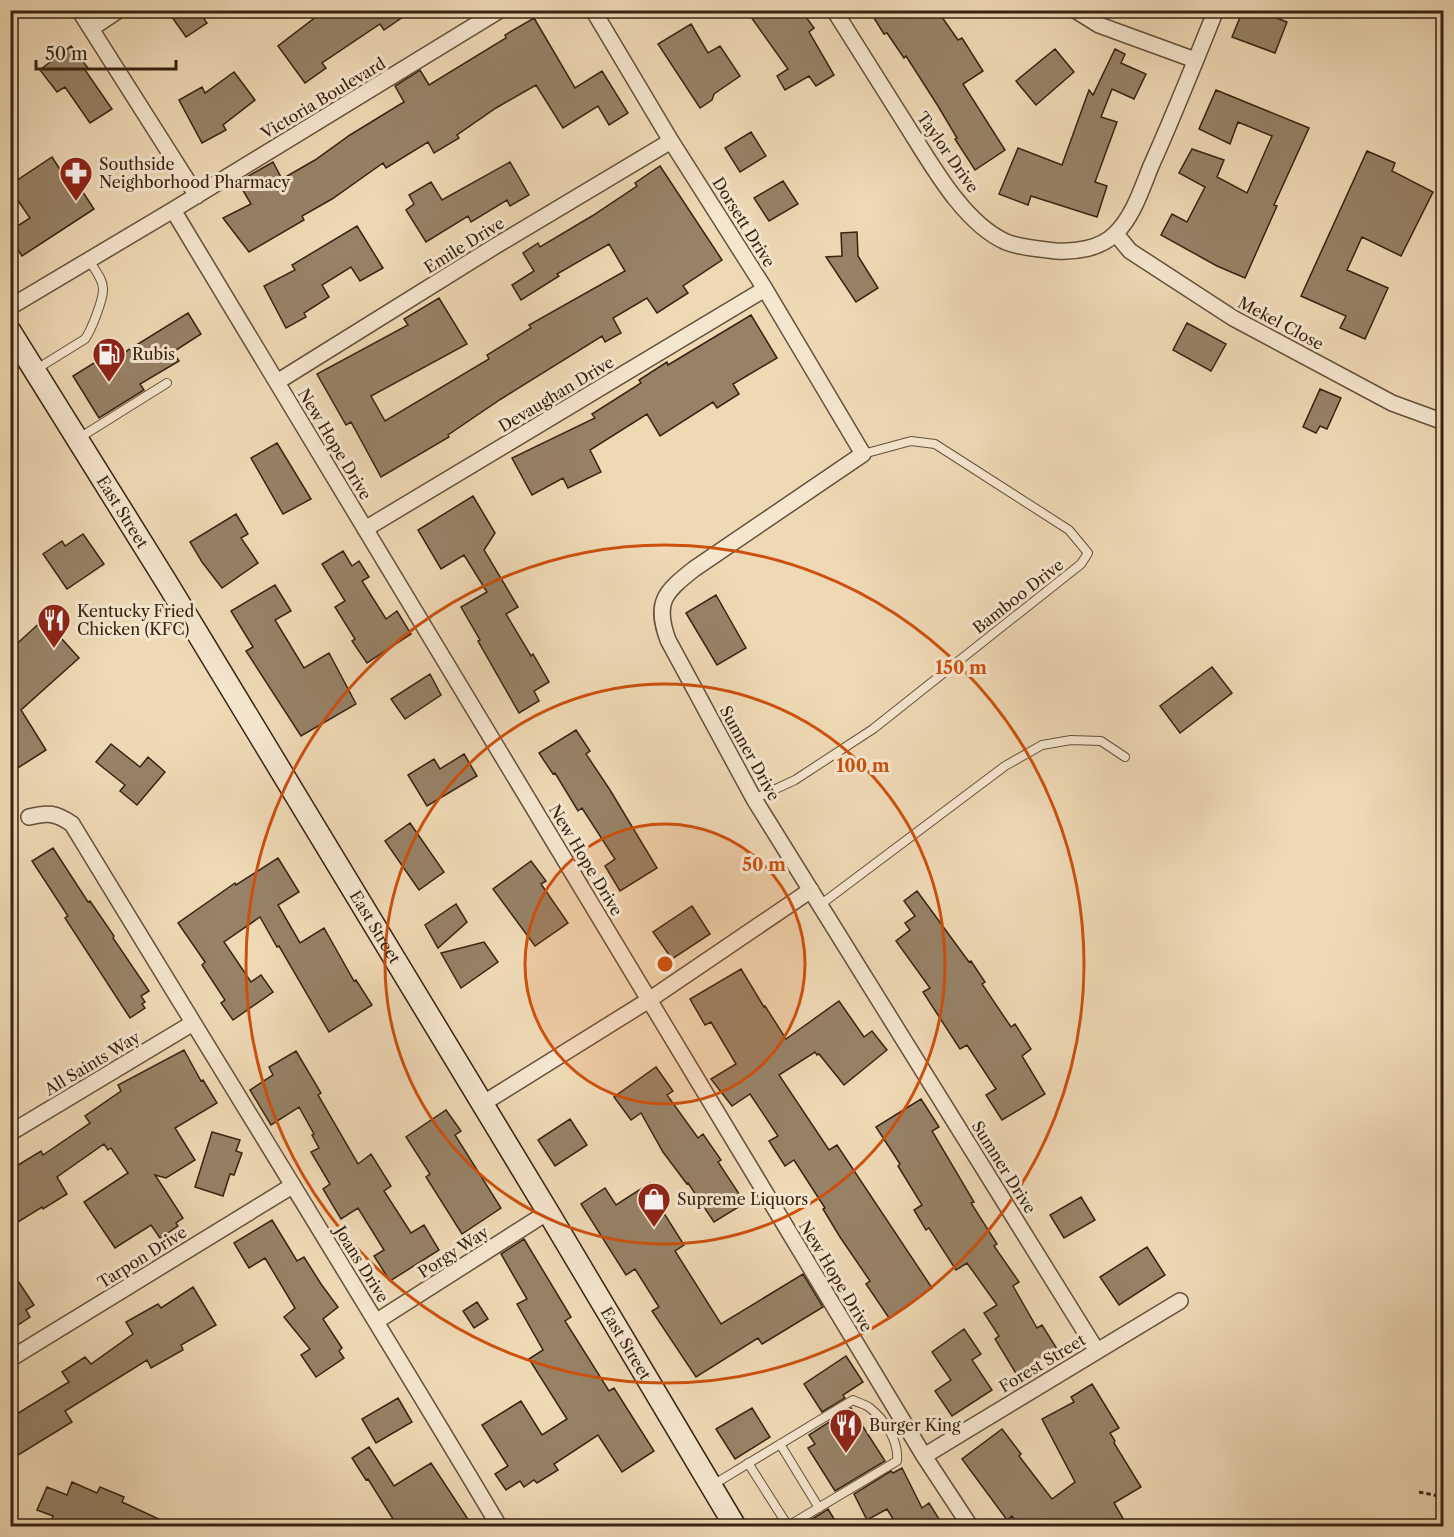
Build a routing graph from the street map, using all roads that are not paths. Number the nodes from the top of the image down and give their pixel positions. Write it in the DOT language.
graph roads {
  1 [pos="79,10"];
  2 [pos="119,10"];
  3 [pos="500,10"];
  4 [pos="593,10"];
  5 [pos="834,10"];
  6 [pos="1075,10"];
  7 [pos="1216,10"];
  8 [pos="92,28"];
  9 [pos="1195,60"];
  10 [pos="671,141"];
  11 [pos="197,196"];
  12 [pos="173,210"];
  13 [pos="1116,234"];
  14 [pos="89,260"];
  15 [pos="765,289"];
  16 [pos="10,307"];
  17 [pos="12,338"];
  18 [pos="35,370"];
  19 [pos="277,382"];
  20 [pos="167,383"];
  21 [pos="1443,422"];
  22 [pos="77,439"];
  23 [pos="863,454"];
  24 [pos="365,529"];
  25 [pos="1088,553"];
  26 [pos="1125,757"];
  27 [pos="754,799"];
  28 [pos="29,817"];
  29 [pos="811,890"];
  30 [pos="820,905"];
  31 [pos="649,1000"];
  32 [pos="193,1023"];
  33 [pos="482,1104"];
  34 [pos="10,1133"];
  35 [pos="292,1186"];
  36 [pos="548,1212"];
  37 [pos="1179,1301"];
  38 [pos="377,1321"];
  39 [pos="1097,1351"];
  40 [pos="10,1359"];
  41 [pos="780,1444"];
  42 [pos="924,1456"];
  43 [pos="748,1463"];
  44 [pos="711,1486"];
  45 [pos="819,1508"];
  46 [pos="499,1527"];
  47 [pos="735,1527"];
  48 [pos="788,1527"];
  49 [pos="970,1527"];
  1 -- 8 [label="street"];
  2 -- 8 [label="street"];
  3 -- 11 [label="street, Victoria Boulevard"];
  4 -- 10 [label="street, Dorsett Drive"];
  5 -- 13 [label="street, Taylor Drive"];
  6 -- 9 [label="street"];
  7 -- 9 [label="street, Taylor Drive"];
  8 -- 11 [label="street"];
  9 -- 13 [label="street, Taylor Drive"];
  10 -- 15 [label="street, Dorsett Drive"];
  10 -- 19 [label="street, Emile Drive"];
  11 -- 12 [label="street, Victoria Boulevard"];
  12 -- 14 [label="street, Victoria Boulevard"];
  12 -- 19 [label="street, New Hope Drive"];
  13 -- 21 [label="street, Mekel Close"];
  14 -- 16 [label="street, Victoria Boulevard"];
  14 -- 18 [label="lane"];
  15 -- 23 [label="street, Dorsett Drive"];
  15 -- 24 [label="street, Devaughan Drive"];
  17 -- 18 [label="main road, East Street"];
  18 -- 22 [label="main road, East Street"];
  19 -- 24 [label="street, New Hope Drive"];
  20 -- 22 [label="lane"];
  22 -- 33 [label="main road, East Street"];
  23 -- 25 [label="lane, Sumner Drive"];
  23 -- 27 [label="street, Sumner Drive"];
  24 -- 31 [label="street, New Hope Drive"];
  25 -- 27 [label="lane, Bamboo Drive"];
  26 -- 30 [label="lane"];
  27 -- 29 [label="street, Sumner Drive"];
  28 -- 32 [label="street, Joans Drive"];
  29 -- 30 [label="street, Sumner Drive"];
  29 -- 31 [label="street"];
  30 -- 39 [label="street, Sumner Drive"];
  31 -- 33 [label="street"];
  31 -- 42 [label="street, New Hope Drive"];
  32 -- 34 [label="street, All Saints Way"];
  32 -- 35 [label="street, Joans Drive"];
  33 -- 36 [label="main road, East Street"];
  35 -- 38 [label="street, Joans Drive"];
  35 -- 40 [label="street, Tarpon Drive"];
  36 -- 38 [label="street, Porgy Way"];
  36 -- 44 [label="main road, East Street"];
  37 -- 39 [label="street, Forest Street"];
  38 -- 46 [label="street, Joans Drive"];
  39 -- 42 [label="street, Forest Street"];
  41 -- 43 [label="lane"];
  41 -- 45 [label="lane"];
  41 -- 45 [label="lane"];
  42 -- 49 [label="street, New Hope Drive"];
  43 -- 44 [label="lane"];
  43 -- 48 [label="lane"];
  44 -- 47 [label="main road, East Street"];
  45 -- 48 [label="lane"];
}
